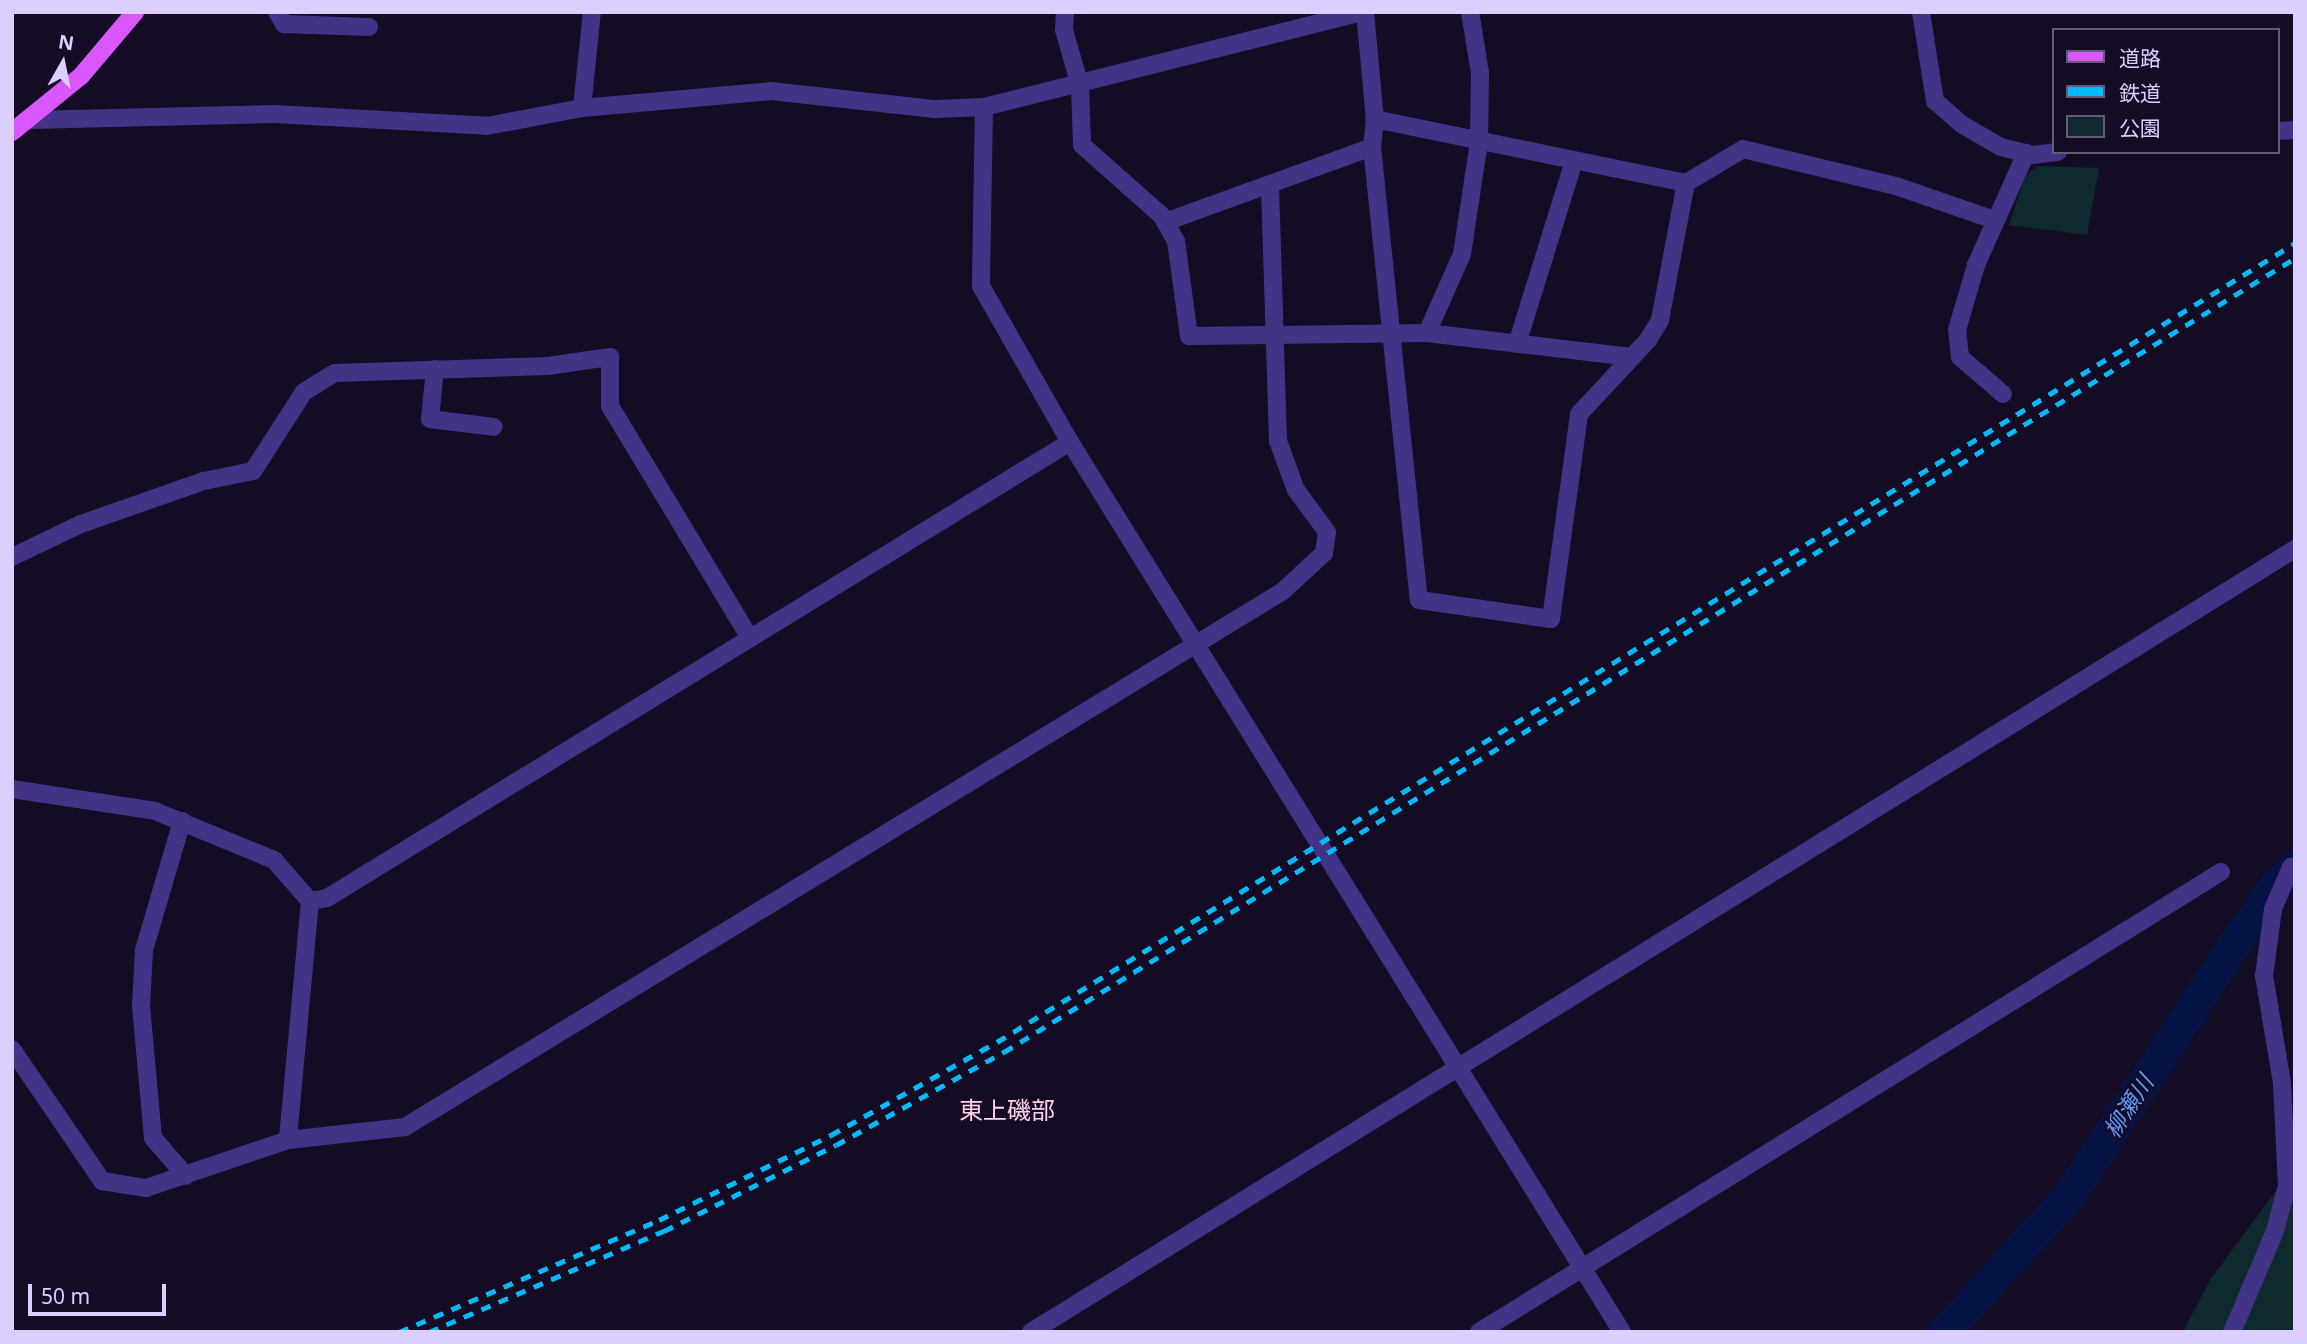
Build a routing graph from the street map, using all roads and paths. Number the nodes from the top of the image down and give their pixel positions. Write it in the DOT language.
graph roads {
  1 [pos="135,12"];
  2 [pos="277,12"];
  3 [pos="592,12"];
  4 [pos="1065,12"];
  5 [pos="1363,12"];
  6 [pos="1470,12"];
  7 [pos="1921,12"];
  8 [pos="369,27"];
  9 [pos="1080,85"];
  10 [pos="984,107"];
  11 [pos="582,108"];
  12 [pos="1375,119"];
  13 [pos="29,120"];
  14 [pos="12,132"];
  15 [pos="1479,142"];
  16 [pos="1372,147"];
  17 [pos="2052,152"];
  18 [pos="2026,153"];
  19 [pos="1574,161"];
  20 [pos="1686,183"];
  21 [pos="1270,184"];
  22 [pos="1994,220"];
  23 [pos="1165,222"];
  24 [pos="1390,331"];
  25 [pos="1427,333"];
  26 [pos="1277,334"];
  27 [pos="1517,344"];
  28 [pos="1632,357"];
  29 [pos="435,369"];
  30 [pos="2003,394"];
  31 [pos="494,427"];
  32 [pos="1070,442"];
  33 [pos="2295,549"];
  34 [pos="12,557"];
  35 [pos="750,638"];
  36 [pos="1195,643"];
  37 [pos="12,789"];
  38 [pos="182,821"];
  39 [pos="2291,867"];
  40 [pos="2221,873"];
  41 [pos="310,901"];
  42 [pos="12,1049"];
  43 [pos="1460,1068"];
  44 [pos="288,1140"];
  45 [pos="186,1176"];
  46 [pos="1582,1268"];
  47 [pos="1031,1332"];
  48 [pos="1479,1332"];
  49 [pos="1622,1332"];
  50 [pos="2232,1332"];
  1 -- 13 [label="main road"];
  2 -- 8 [label="street"];
  3 -- 11 [label="street"];
  4 -- 9 [label="street"];
  5 -- 9 [label="street"];
  5 -- 12 [label="street"];
  6 -- 15 [label="street"];
  7 -- 18 [label="street"];
  9 -- 10 [label="street"];
  9 -- 23 [label="street"];
  10 -- 11 [label="street"];
  10 -- 32 [label="street"];
  11 -- 13 [label="street"];
  12 -- 15 [label="street"];
  12 -- 16 [label="street"];
  13 -- 14 [label="main road"];
  15 -- 19 [label="street"];
  15 -- 25 [label="street"];
  16 -- 21 [label="street"];
  16 -- 24 [label="street"];
  17 -- 18 [label="street"];
  18 -- 22 [label="street"];
  19 -- 20 [label="street"];
  19 -- 27 [label="street"];
  20 -- 22 [label="street"];
  20 -- 28 [label="street"];
  21 -- 23 [label="street"];
  21 -- 26 [label="street"];
  22 -- 30 [label="street"];
  23 -- 26 [label="street"];
  24 -- 25 [label="street"];
  24 -- 26 [label="street"];
  24 -- 28 [label="street"];
  25 -- 27 [label="street"];
  26 -- 36 [label="street"];
  27 -- 28 [label="street"];
  29 -- 31 [label="street"];
  29 -- 34 [label="street"];
  29 -- 35 [label="street"];
  32 -- 35 [label="street"];
  32 -- 36 [label="street"];
  33 -- 43 [label="street"];
  35 -- 41 [label="street"];
  36 -- 43 [label="street"];
  36 -- 44 [label="street"];
  37 -- 38 [label="street"];
  38 -- 41 [label="street"];
  38 -- 45 [label="street"];
  39 -- 50 [label="street"];
  40 -- 46 [label="street"];
  41 -- 44 [label="street"];
  42 -- 45 [label="street"];
  43 -- 46 [label="street"];
  43 -- 47 [label="street"];
  44 -- 45 [label="street"];
  46 -- 48 [label="street"];
  46 -- 49 [label="street"];
}
